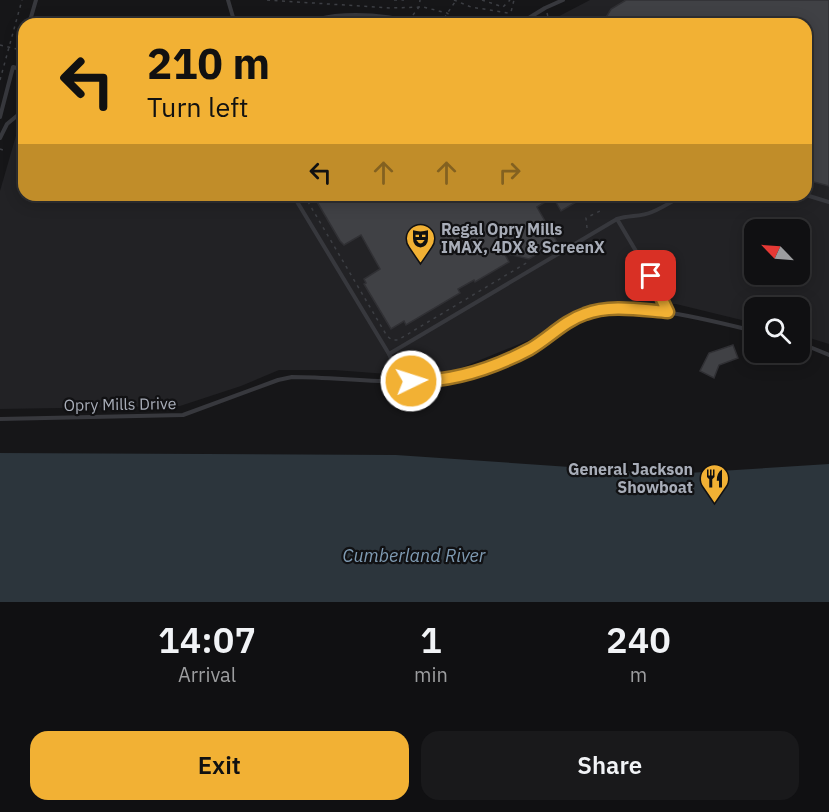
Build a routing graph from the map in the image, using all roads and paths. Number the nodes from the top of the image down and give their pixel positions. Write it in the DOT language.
graph roads {
  1 [pos="22,0"];
  2 [pos="36,0"];
  3 [pos="228,0"];
  4 [pos="267,0"];
  5 [pos="394,0"];
  6 [pos="404,0"];
  7 [pos="420,0"];
  8 [pos="455,0"];
  9 [pos="482,0"];
  10 [pos="510,0"];
  11 [pos="514,0"];
  12 [pos="563,0"];
  13 [pos="419,6"];
  14 [pos="497,6"];
  15 [pos="496,11"];
  16 [pos="447,13"];
  17 [pos="31,18"];
  18 [pos="233,18"];
  19 [pos="326,18"];
  20 [pos="386,18"];
  21 [pos="412,18"];
  22 [pos="444,18"];
  23 [pos="453,18"];
  24 [pos="529,18"];
  25 [pos="0,45"];
  26 [pos="8,47"];
  27 [pos="18,49"];
  28 [pos="18,60"];
  29 [pos="15,68"];
  30 [pos="18,69"];
  31 [pos="0,80"];
  32 [pos="18,115"];
  33 [pos="0,117"];
  34 [pos="0,138"];
  35 [pos="0,149"];
  36 [pos="6,151"];
  37 [pos="812,197"];
  38 [pos="296,201"];
  39 [pos="308,201"];
  40 [pos="672,201"];
  41 [pos="829,202"];
  42 [pos="600,211"];
  43 [pos="586,218"];
  44 [pos="617,219"];
  45 [pos="528,262"];
  46 [pos="668,312"];
  47 [pos="744,329"];
  48 [pos="810,347"];
  49 [pos="389,354"];
  50 [pos="829,356"];
  51 [pos="396,381"];
  52 [pos="0,419"];
  1 -- 26 [label="path"];
  2 -- 17 [label="lane"];
  3 -- 18 [label="lane"];
  4 -- 13 [label="path"];
  5 -- 6 [label="path"];
  7 -- 13 [label="path"];
  8 -- 15 [label="path"];
  8 -- 16 [label="path"];
  9 -- 14 [label="path"];
  10 -- 14 [label="path"];
  11 -- 15 [label="path"];
  12 -- 24 [label="lane"];
  13 -- 16 [label="path"];
  13 -- 21 [label="path"];
  14 -- 15 [label="path"];
  16 -- 22 [label="path"];
  16 -- 23 [label="path"];
  19 -- 20 [label="lane"];
  25 -- 26 [label="path"];
  26 -- 27 [label="path"];
  26 -- 31 [label="path"];
  28 -- 29 [label="lane"];
  29 -- 30 [label="lane"];
  29 -- 33 [label="lane"];
  32 -- 34 [label="lane"];
  35 -- 36 [label="path"];
  37 -- 41 [label="lane"];
  38 -- 49 [label="lane"];
  39 -- 45 [label="path"];
  40 -- 44 [label="lane"];
  42 -- 43 [label="path"];
  44 -- 46 [label="lane"];
  44 -- 49 [label="lane"];
  46 -- 47 [label="lane, Opry Mills Drive"];
  46 -- 51 [label="lane, Opry Mills Drive"];
  48 -- 50 [label="lane"];
  49 -- 51 [label="lane"];
  51 -- 52 [label="lane, Opry Mills Drive"];
}
